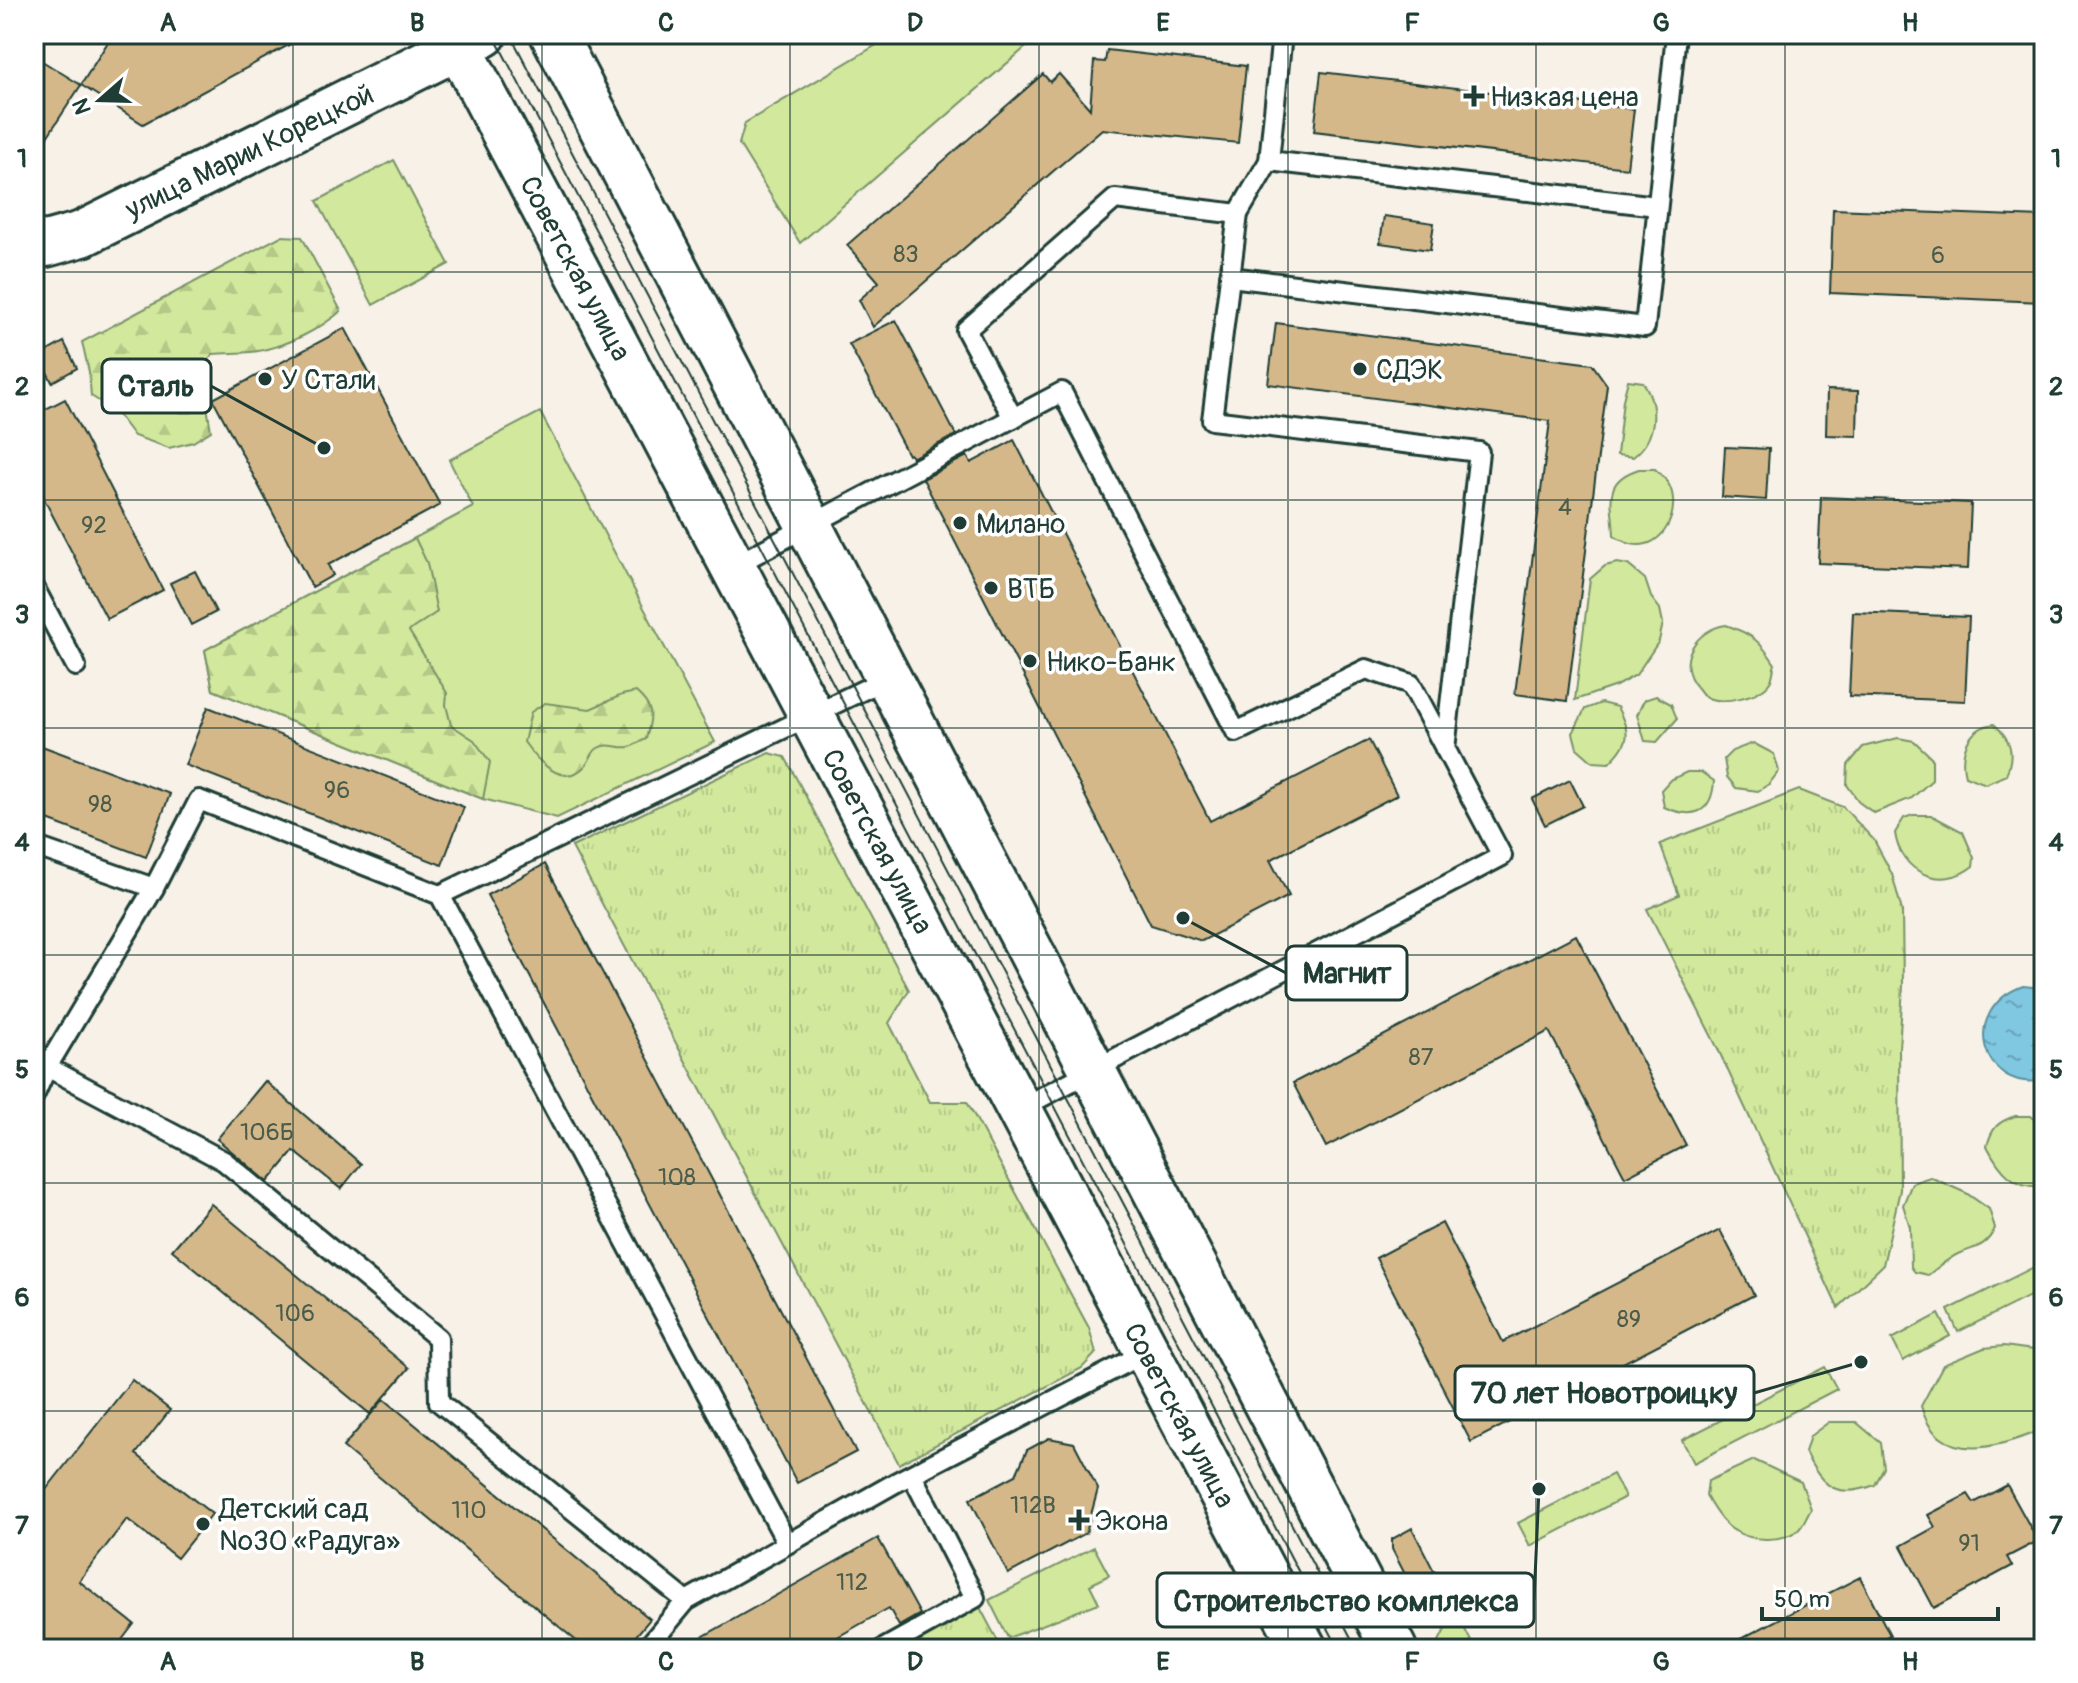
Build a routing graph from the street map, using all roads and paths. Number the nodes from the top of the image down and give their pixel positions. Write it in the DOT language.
graph roads {
  1 [pos="553,34"];
  2 [pos="1282,34"];
  3 [pos="1676,34"];
  4 [pos="465,38"];
  5 [pos="1269,161"];
  6 [pos="1657,206"];
  7 [pos="1238,214"];
  8 [pos="34,242"];
  9 [pos="1230,277"];
  10 [pos="1013,418"];
  11 [pos="809,526"];
  12 [pos="733,566"];
  13 [pos="34,587"];
  14 [pos="76,666"];
  15 [pos="888,678"];
  16 [pos="812,715"];
  17 [pos="1445,749"];
  18 [pos="34,846"];
  19 [pos="154,888"];
  20 [pos="440,895"];
  21 [pos="47,1067"];
  22 [pos="1092,1070"];
  23 [pos="34,1096"];
  24 [pos="1019,1109"];
  25 [pos="1147,1352"];
  26 [pos="912,1475"];
  27 [pos="787,1543"];
  28 [pos="686,1601"];
  29 [pos="646,1649"];
  30 [pos="883,1649"];
  31 [pos="1304,1649"];
  32 [pos="1394,1649"];
  1 -- 11 [label="main road"];
  2 -- 5 [label="lane"];
  3 -- 6 [label="lane"];
  4 -- 8 [label="main road, улица Марии Корецкой"];
  4 -- 12 [label="main road, Советская улица"];
  5 -- 6 [label="lane"];
  5 -- 7 [label="lane"];
  6 -- 9 [label="lane"];
  7 -- 9 [label="lane"];
  7 -- 10 [label="lane"];
  9 -- 17 [label="lane"];
  10 -- 11 [label="lane"];
  10 -- 17 [label="lane"];
  11 -- 12 [label="lane"];
  11 -- 15 [label="main road"];
  12 -- 16 [label="main road, Советская улица"];
  13 -- 14 [label="lane"];
  15 -- 16 [label="lane"];
  15 -- 22 [label="main road"];
  16 -- 20 [label="lane"];
  16 -- 24 [label="main road, Советская улица"];
  17 -- 22 [label="lane"];
  18 -- 19 [label="lane"];
  19 -- 20 [label="lane"];
  19 -- 21 [label="lane"];
  20 -- 27 [label="lane"];
  21 -- 23 [label="lane"];
  21 -- 28 [label="lane"];
  22 -- 24 [label="lane"];
  22 -- 32 [label="main road"];
  24 -- 25 [label="main road, Советская улица"];
  25 -- 26 [label="lane"];
  25 -- 31 [label="main road, Советская улица"];
  26 -- 27 [label="lane"];
  26 -- 30 [label="lane"];
  27 -- 28 [label="lane"];
  28 -- 29 [label="lane"];
}
